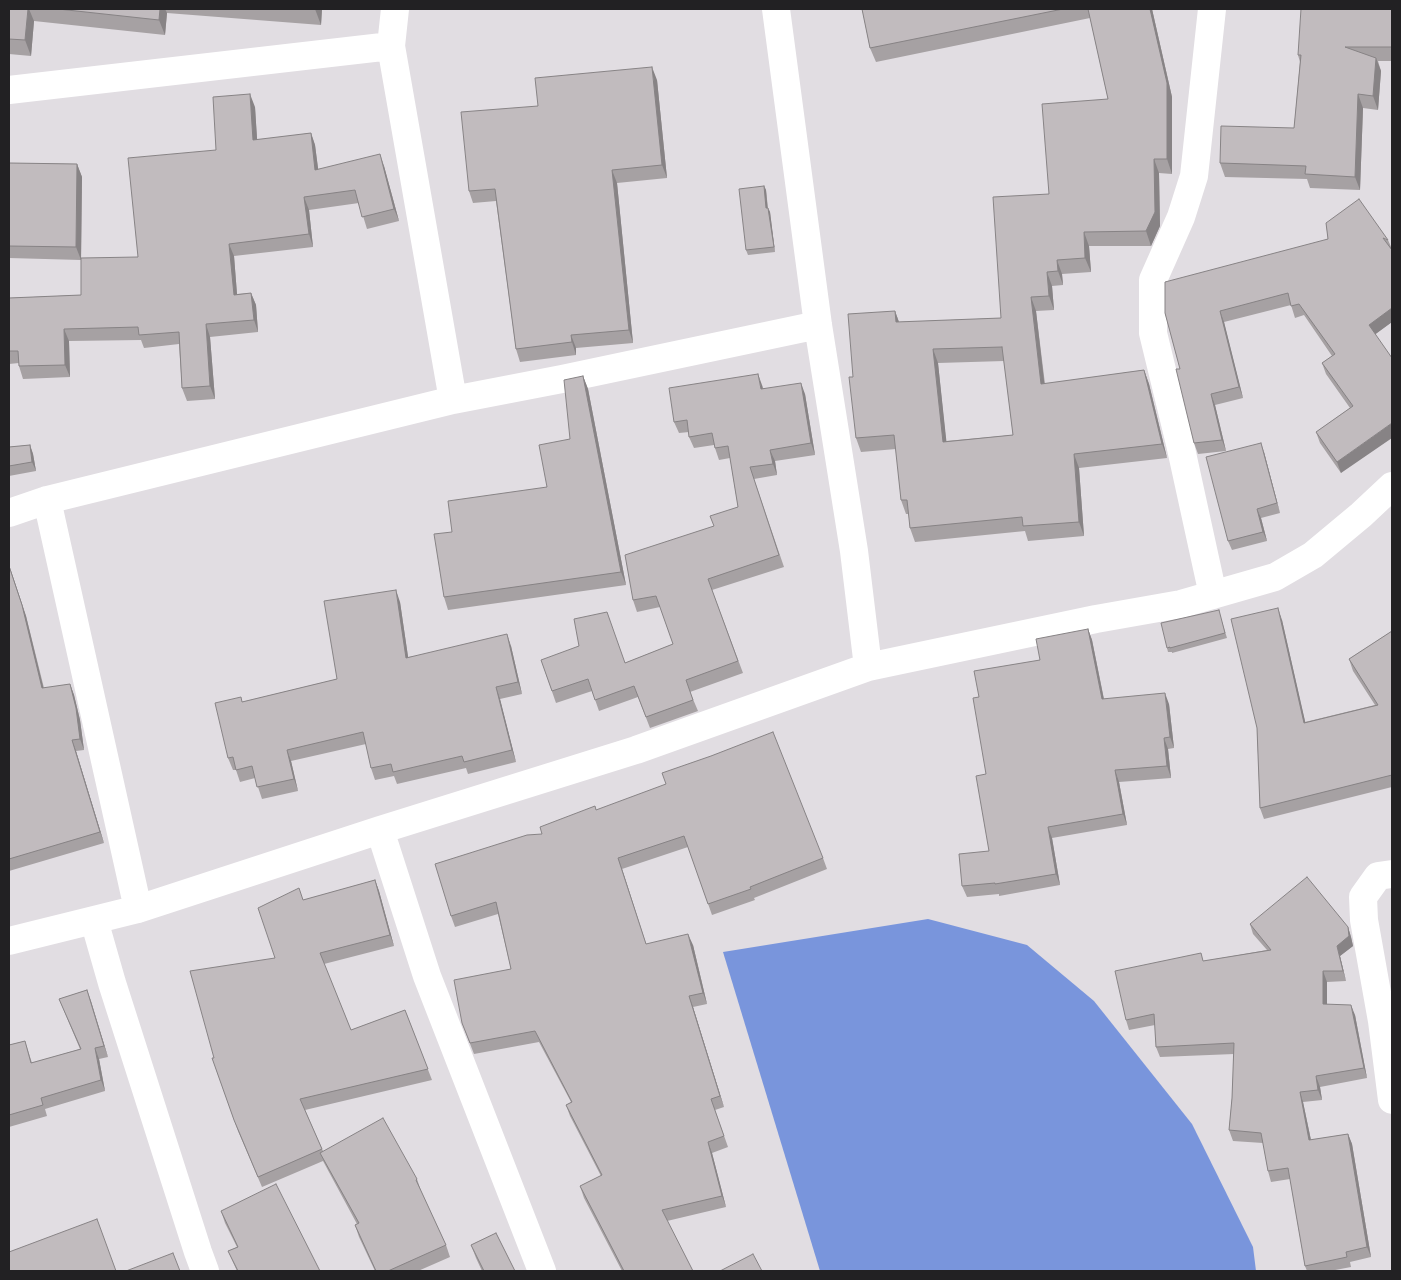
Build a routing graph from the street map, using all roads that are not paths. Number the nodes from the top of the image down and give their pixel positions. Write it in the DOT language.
graph roads {
  1 [pos="395,9"];
  2 [pos="776,9"];
  3 [pos="1212,9"];
  4 [pos="391,46"];
  5 [pos="9,90"];
  6 [pos="818,325"];
  7 [pos="453,400"];
  8 [pos="1392,486"];
  9 [pos="47,500"];
  10 [pos="9,513"];
  11 [pos="1213,595"];
  12 [pos="868,667"];
  13 [pos="380,830"];
  14 [pos="1392,874"];
  15 [pos="138,909"];
  16 [pos="94,920"];
  17 [pos="9,941"];
  18 [pos="1392,1100"];
  19 [pos="205,1271"];
  20 [pos="542,1271"];
  1 -- 4 [label="street"];
  2 -- 6 [label="street"];
  3 -- 11 [label="street"];
  4 -- 5 [label="street"];
  4 -- 7 [label="street"];
  6 -- 7 [label="street"];
  6 -- 12 [label="street"];
  7 -- 9 [label="street"];
  8 -- 11 [label="street"];
  9 -- 10 [label="street"];
  9 -- 15 [label="street"];
  11 -- 12 [label="street"];
  12 -- 13 [label="street"];
  13 -- 15 [label="street"];
  13 -- 20 [label="street"];
  14 -- 18 [label="street"];
  15 -- 16 [label="street"];
  16 -- 17 [label="street"];
  16 -- 19 [label="street"];
}
